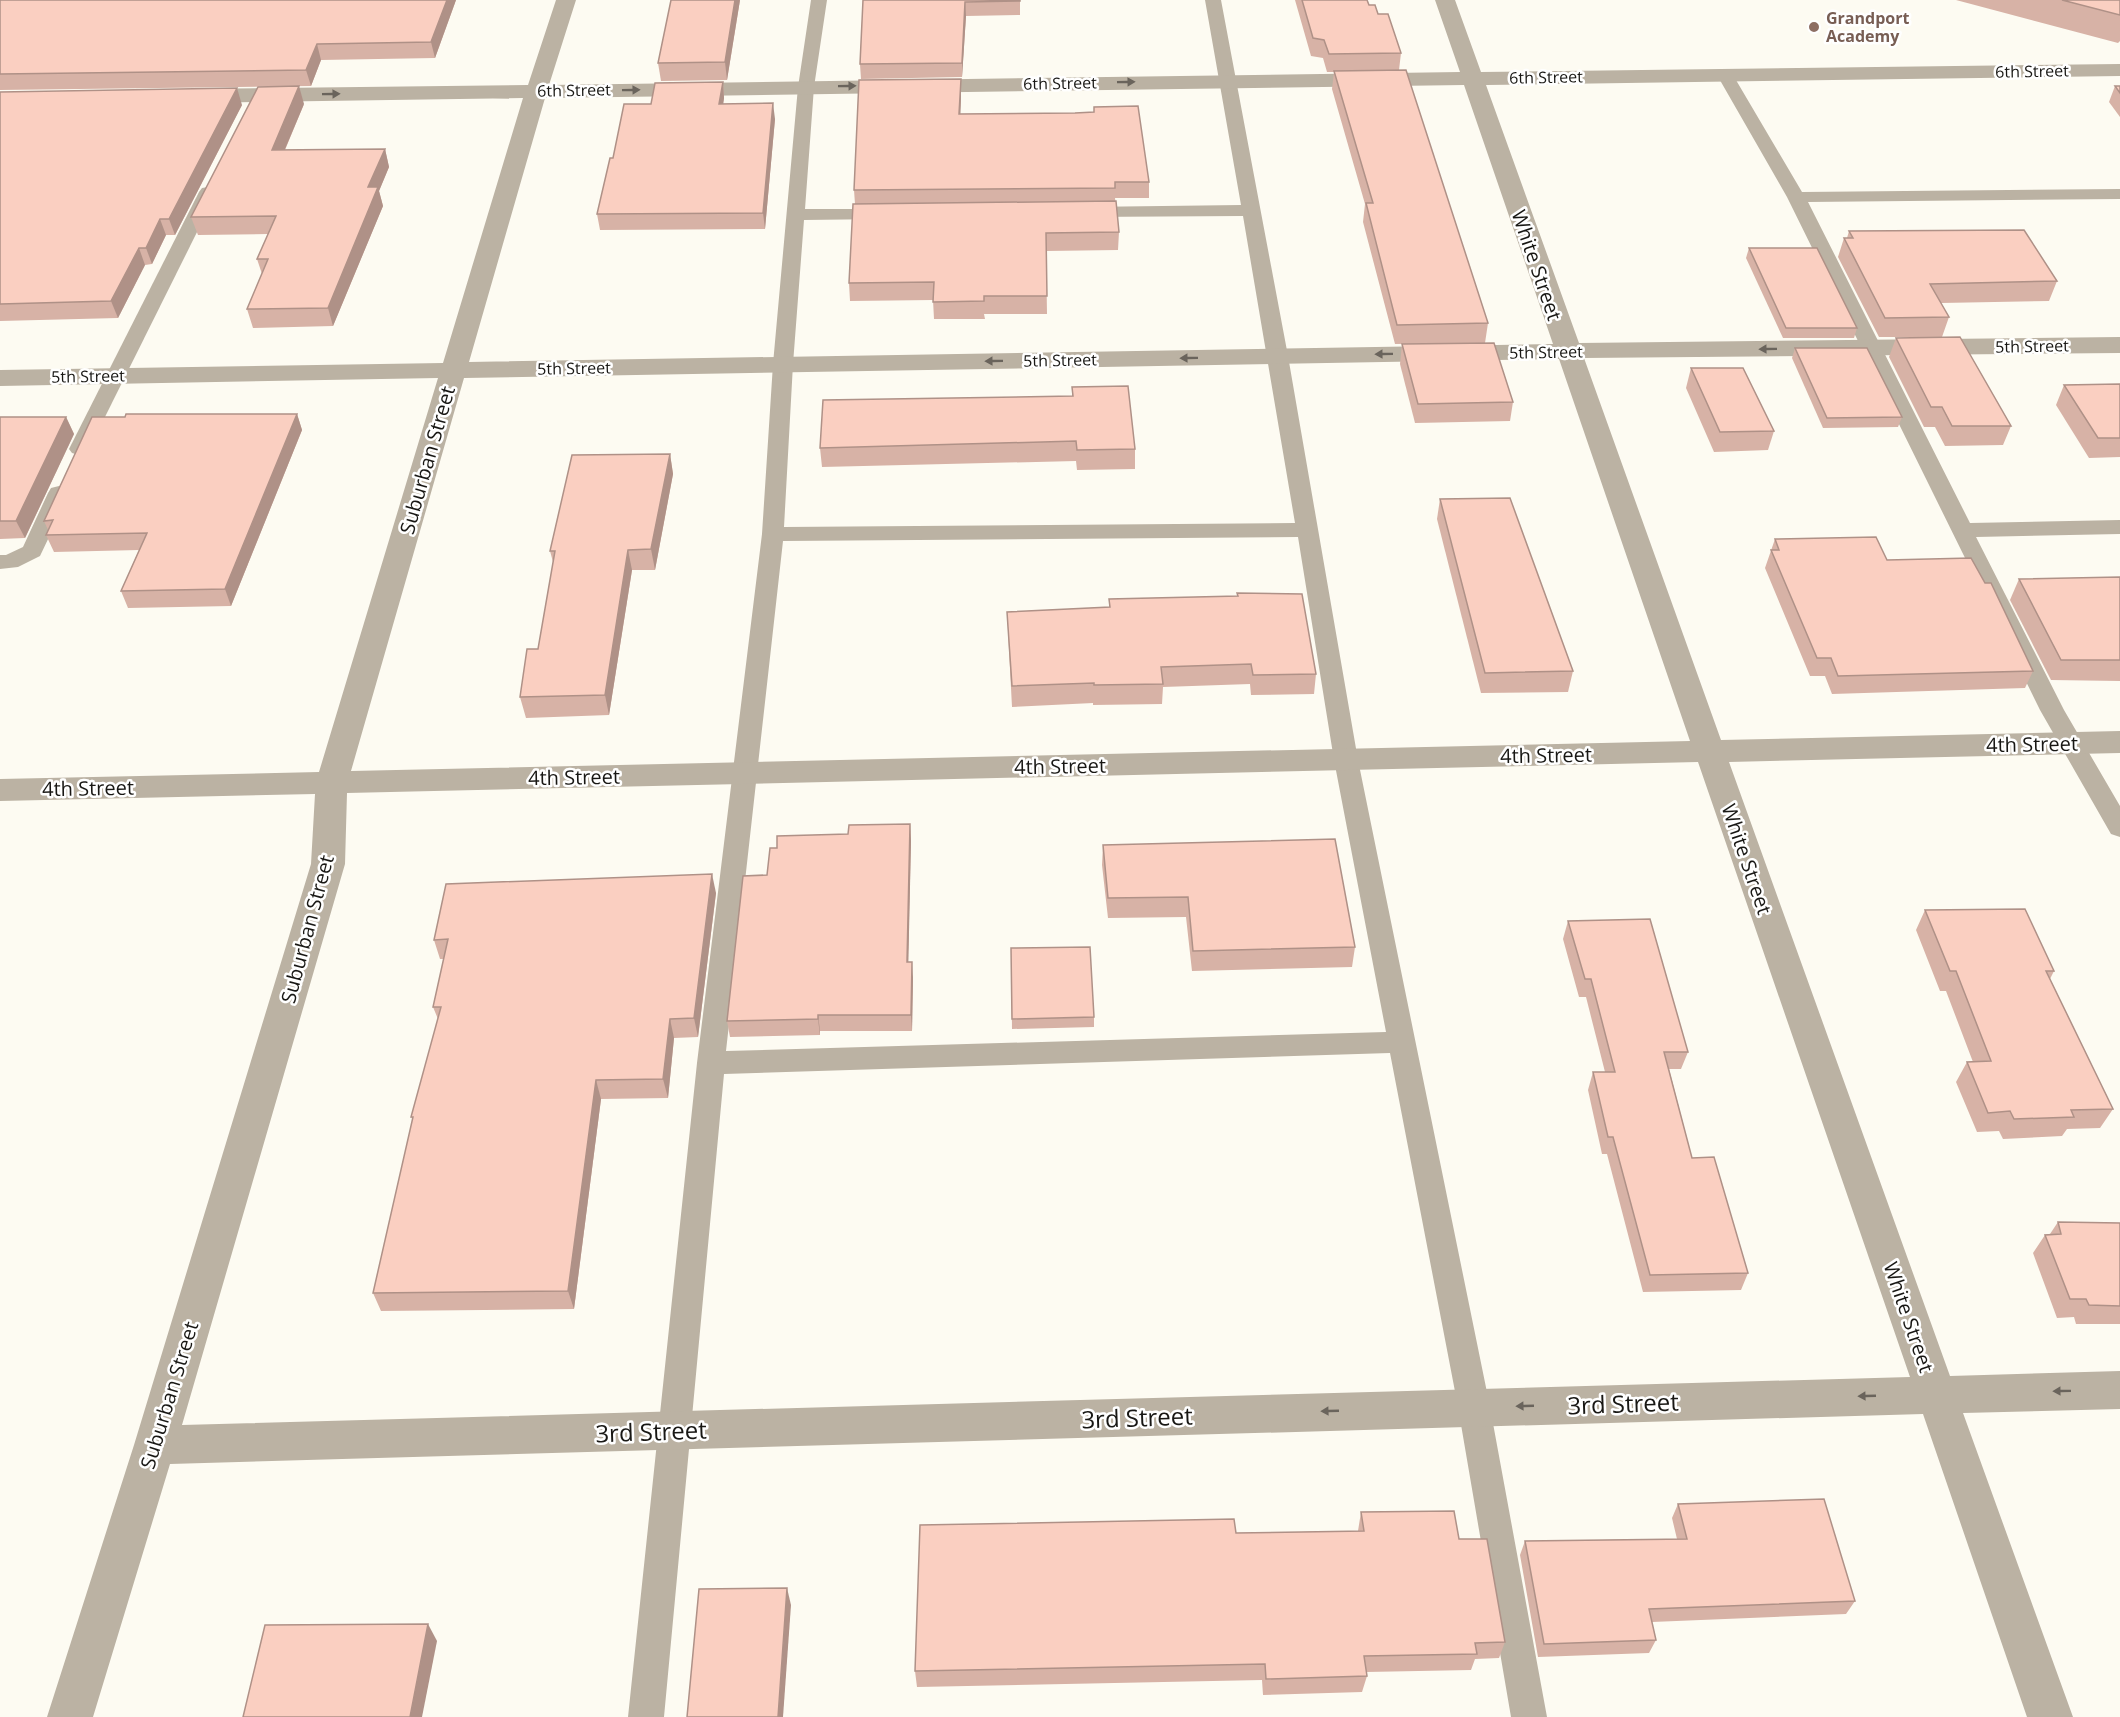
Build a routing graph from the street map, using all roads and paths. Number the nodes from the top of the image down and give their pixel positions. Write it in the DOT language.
graph roads {
  1 [pos="566,0"];
  2 [pos="819,0"];
  3 [pos="1213,0"];
  4 [pos="1445,0"];
  5 [pos="2120,70"];
  6 [pos="1725,75"];
  7 [pos="1472,77"];
  8 [pos="1227,81"];
  9 [pos="806,87"];
  10 [pos="536,91"];
  11 [pos="257,95"];
  12 [pos="175,96"];
  13 [pos="246,115"];
  14 [pos="215,177"];
  15 [pos="2120,194"];
  16 [pos="1796,197"];
  17 [pos="1250,210"];
  18 [pos="1071,212"];
  19 [pos="903,214"];
  20 [pos="796,215"];
  21 [pos="2120,345"];
  22 [pos="1871,348"];
  23 [pos="1568,351"];
  24 [pos="1278,356"];
  25 [pos="783,364"];
  26 [pos="454,370"];
  27 [pos="116,376"];
  28 [pos="0,378"];
  29 [pos="2120,527"];
  30 [pos="1307,530"];
  31 [pos="1963,530"];
  32 [pos="773,534"];
  33 [pos="0,562"];
  34 [pos="2120,742"];
  35 [pos="2072,743"];
  36 [pos="1709,752"];
  37 [pos="1346,760"];
  38 [pos="744,773"];
  39 [pos="332,782"];
  40 [pos="0,790"];
  41 [pos="2120,828"];
  42 [pos="1402,1041"];
  43 [pos="711,1063"];
  44 [pos="2120,1390"];
  45 [pos="1936,1394"];
  46 [pos="1474,1407"];
  47 [pos="674,1430"];
  48 [pos="154,1445"];
  49 [pos="70,1717"];
  50 [pos="646,1717"];
  51 [pos="1529,1717"];
  52 [pos="2050,1717"];
  1 -- 10 [label="street, Suburban Street"];
  2 -- 9 [label="lane"];
  3 -- 8 [label="lane"];
  4 -- 7 [label="street, White Street"];
  5 -- 6 [label="street, 6th Street"];
  6 -- 7 [label="street, 6th Street"];
  6 -- 16 [label="lane"];
  7 -- 8 [label="street, 6th Street"];
  7 -- 23 [label="street, White Street"];
  9 -- 8 [label="street, 6th Street, one-way"];
  8 -- 17 [label="lane"];
  10 -- 9 [label="street, 6th Street, one-way"];
  9 -- 20 [label="lane"];
  11 -- 10 [label="street, 6th Street, one-way"];
  10 -- 26 [label="street, Suburban Street"];
  11 -- 12 [label="street, 6th Street"];
  11 -- 13 [label="lane"];
  14 -- 27 [label="lane"];
  15 -- 16 [label="lane"];
  16 -- 22 [label="lane"];
  17 -- 18 [label="lane"];
  17 -- 24 [label="lane"];
  19 -- 20 [label="lane"];
  20 -- 25 [label="lane"];
  21 -- 22 [label="street, 5th Street"];
  22 -- 23 [label="street, 5th Street, one-way"];
  22 -- 31 [label="lane"];
  23 -- 24 [label="street, 5th Street, one-way"];
  23 -- 36 [label="street, White Street"];
  24 -- 25 [label="street, 5th Street, one-way"];
  24 -- 30 [label="lane"];
  25 -- 26 [label="street, 5th Street"];
  25 -- 32 [label="lane"];
  26 -- 27 [label="street, 5th Street"];
  26 -- 39 [label="street, Suburban Street"];
  27 -- 28 [label="street, 5th Street"];
  27 -- 33 [label="lane"];
  29 -- 31 [label="lane"];
  30 -- 32 [label="lane"];
  30 -- 37 [label="lane"];
  31 -- 35 [label="lane"];
  32 -- 38 [label="lane"];
  34 -- 35 [label="street, 4th Street"];
  35 -- 36 [label="street, 4th Street"];
  35 -- 41 [label="lane"];
  36 -- 37 [label="street, 4th Street"];
  36 -- 45 [label="street, White Street"];
  37 -- 38 [label="street, 4th Street"];
  37 -- 42 [label="lane"];
  38 -- 39 [label="street, 4th Street"];
  38 -- 43 [label="lane"];
  39 -- 40 [label="street, 4th Street"];
  39 -- 48 [label="street, Suburban Street"];
  42 -- 43 [label="lane"];
  42 -- 46 [label="lane"];
  43 -- 47 [label="lane"];
  44 -- 45 [label="street, 3rd Street, one-way"];
  45 -- 46 [label="street, 3rd Street, one-way"];
  45 -- 52 [label="street, White Street"];
  46 -- 47 [label="street, 3rd Street, one-way"];
  46 -- 51 [label="lane"];
  47 -- 48 [label="street, 3rd Street"];
  47 -- 50 [label="lane"];
  48 -- 49 [label="street, Suburban Street"];
}
